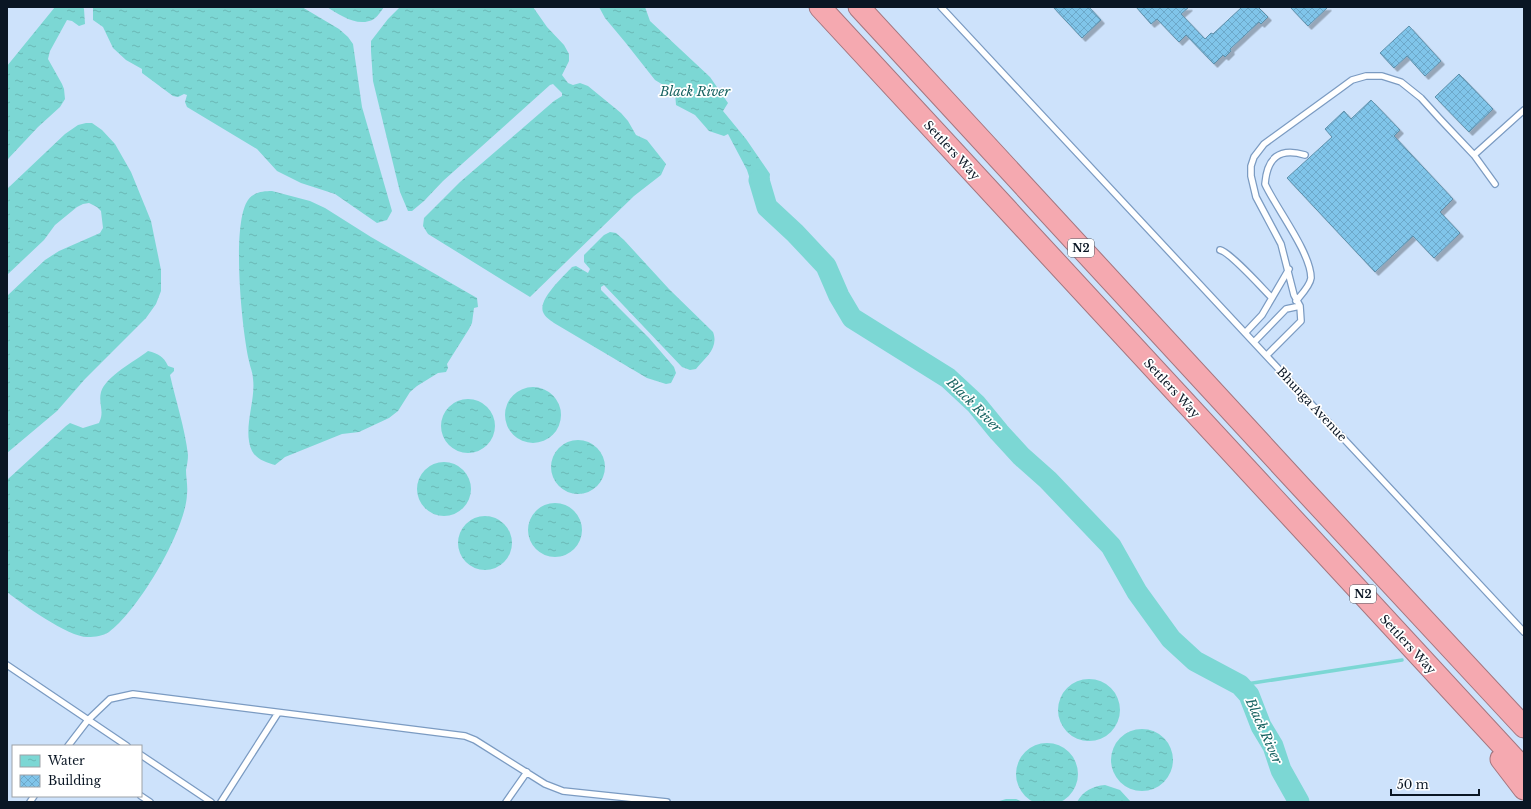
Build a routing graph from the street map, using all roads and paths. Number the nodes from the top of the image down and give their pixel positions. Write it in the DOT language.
graph roads {
  1 [pos="820,7"];
  2 [pos="859,7"];
  3 [pos="941,7"];
  4 [pos="1524,110"];
  5 [pos="1305,154"];
  6 [pos="1474,155"];
  7 [pos="1495,184"];
  8 [pos="1220,250"];
  9 [pos="1288,269"];
  10 [pos="1272,298"];
  11 [pos="1298,304"];
  12 [pos="1245,333"];
  13 [pos="1254,342"];
  14 [pos="1268,356"];
  15 [pos="1524,632"];
  16 [pos="7,665"];
  17 [pos="1453,692"];
  18 [pos="278,713"];
  19 [pos="88,720"];
  20 [pos="1524,727"];
  21 [pos="69,745"];
  22 [pos="126,745"];
  23 [pos="142,756"];
  24 [pos="1524,769"];
  25 [pos="527,772"];
  26 [pos="1524,789"];
  27 [pos="211,802"];
  28 [pos="221,802"];
  29 [pos="506,802"];
  30 [pos="667,802"];
  1 -- 17 [label="highway, Settlers Way / N2"];
  2 -- 20 [label="highway, N2"];
  3 -- 12 [label="lane, Bhunga Avenue"];
  4 -- 6 [label="lane"];
  5 -- 11 [label="lane"];
  6 -- 7 [label="lane"];
  6 -- 9 [label="lane"];
  8 -- 10 [label="lane"];
  9 -- 10 [label="lane"];
  9 -- 11 [label="lane"];
  10 -- 12 [label="lane"];
  11 -- 13 [label="lane"];
  11 -- 14 [label="lane"];
  12 -- 13 [label="lane, Bhunga Avenue"];
  13 -- 14 [label="lane, Bhunga Avenue"];
  14 -- 15 [label="lane, Bhunga Avenue"];
  16 -- 19 [label="lane"];
  17 -- 24 [label="highway, Settlers Way / N2"];
  17 -- 26 [label="highway"];
  18 -- 19 [label="lane"];
  18 -- 25 [label="lane"];
  18 -- 28 [label="lane"];
  19 -- 21 [label="lane"];
  19 -- 22 [label="lane"];
  23 -- 27 [label="lane"];
  25 -- 29 [label="lane"];
  25 -- 30 [label="lane"];
}
